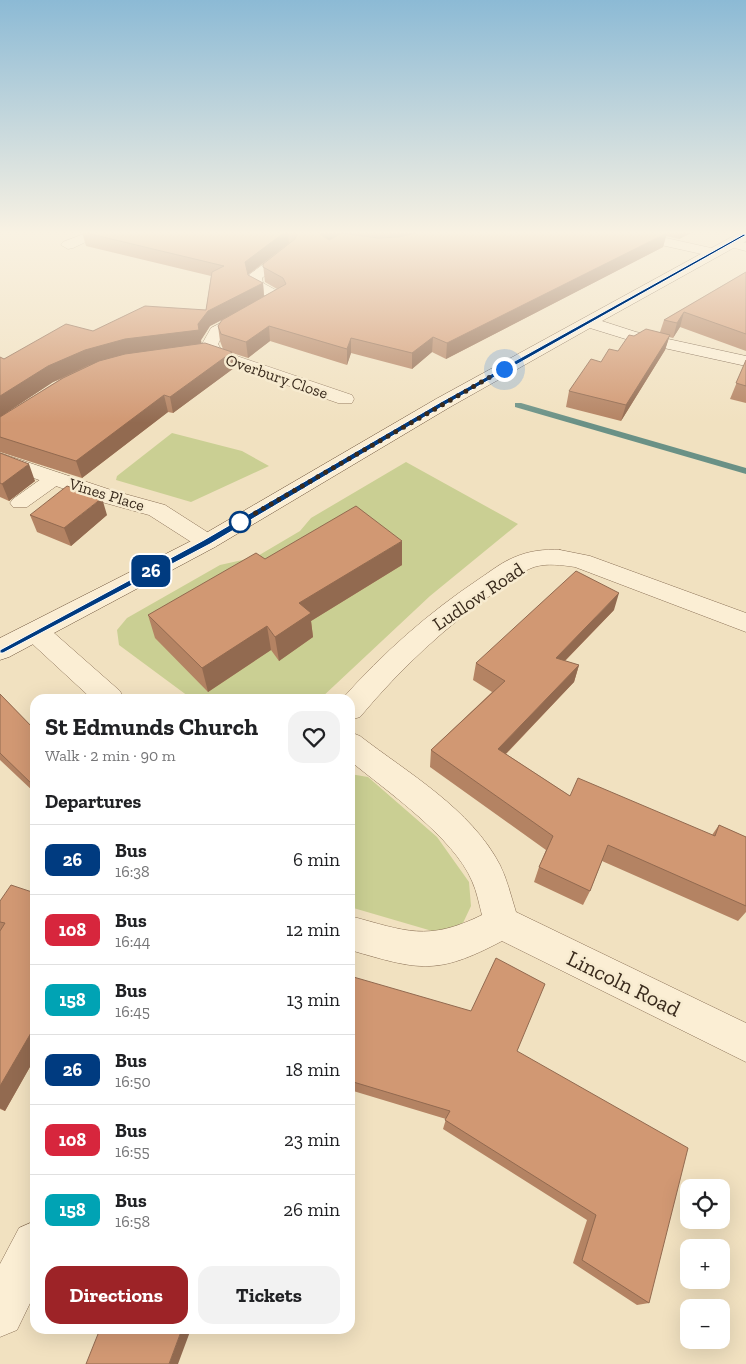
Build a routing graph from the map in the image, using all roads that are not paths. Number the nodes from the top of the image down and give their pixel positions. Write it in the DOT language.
graph roads {
  1 [pos="638,296"];
  2 [pos="278,297"];
  3 [pos="588,322"];
  4 [pos="213,351"];
  5 [pos="194,354"];
  6 [pos="746,361"];
  7 [pos="345,399"];
  8 [pos="0,459"];
  9 [pos="55,478"];
  10 [pos="20,503"];
  11 [pos="207,542"];
  12 [pos="746,623"];
  13 [pos="36,632"];
  14 [pos="0,650"];
  15 [pos="104,694"];
  16 [pos="355,703"];
  17 [pos="355,748"];
  18 [pos="502,923"];
  19 [pos="355,934"];
  20 [pos="746,1043"];
  21 [pos="30,1254"];
  22 [pos="0,1313"];
  1 -- 3 [label="street"];
  2 -- 4 [label="street, Overbury Close"];
  3 -- 6 [label="street"];
  3 -- 11 [label="street"];
  4 -- 5 [label="street"];
  4 -- 7 [label="street, Overbury Close"];
  8 -- 9 [label="street, Vines Place"];
  9 -- 10 [label="lane"];
  9 -- 11 [label="street, Vines Place"];
  11 -- 13 [label="street"];
  12 -- 16 [label="street, Ludlow Road"];
  13 -- 14 [label="street"];
  13 -- 15 [label="street"];
  17 -- 18 [label="street"];
  18 -- 19 [label="street"];
  18 -- 20 [label="street, Lincoln Road"];
  21 -- 22 [label="street"];
}
